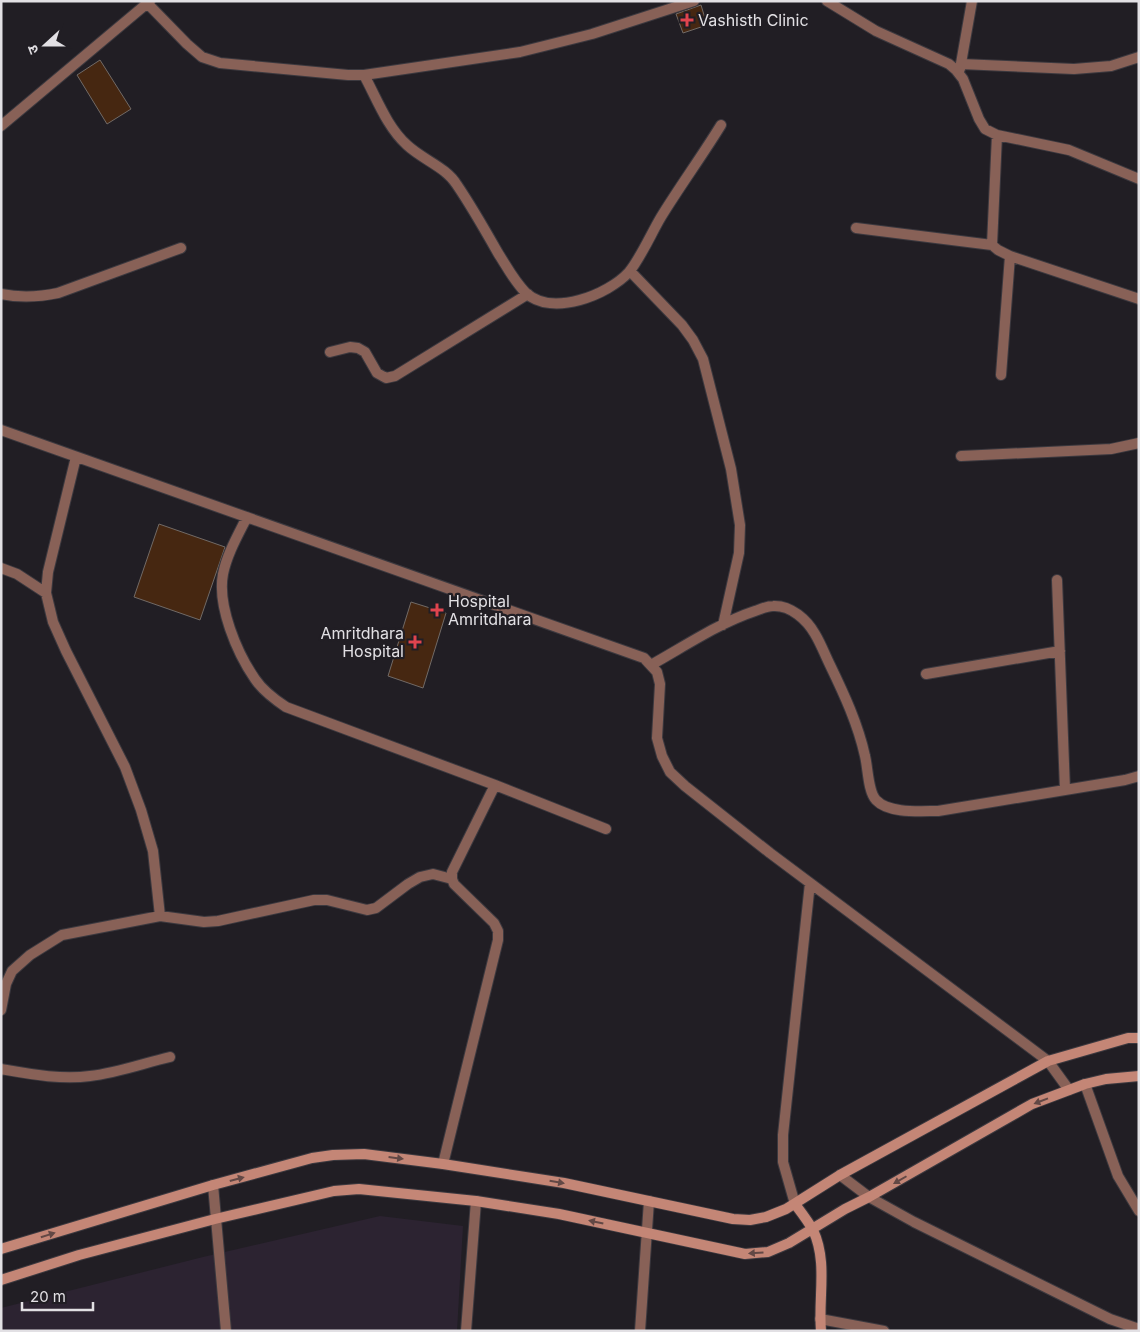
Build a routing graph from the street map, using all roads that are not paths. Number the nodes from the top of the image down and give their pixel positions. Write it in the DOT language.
graph roads {
  1 [pos="694,1"];
  2 [pos="826,1"];
  3 [pos="972,1"];
  4 [pos="149,3"];
  5 [pos="1139,57"];
  6 [pos="960,69"];
  7 [pos="364,75"];
  8 [pos="721,125"];
  9 [pos="1,126"];
  10 [pos="997,135"];
  11 [pos="1139,179"];
  12 [pos="856,228"];
  13 [pos="992,245"];
  14 [pos="182,248"];
  15 [pos="1010,256"];
  16 [pos="630,271"];
  17 [pos="1,294"];
  18 [pos="528,294"];
  19 [pos="1139,299"];
  20 [pos="330,352"];
  21 [pos="1001,375"];
  22 [pos="1,430"];
  23 [pos="1139,443"];
  24 [pos="961,456"];
  25 [pos="76,457"];
  26 [pos="247,517"];
  27 [pos="1,568"];
  28 [pos="1057,580"];
  29 [pos="46,593"];
  30 [pos="723,625"];
  31 [pos="1060,651"];
  32 [pos="651,665"];
  33 [pos="926,674"];
  34 [pos="1139,776"];
  35 [pos="496,785"];
  36 [pos="1065,790"];
  37 [pos="606,829"];
  38 [pos="452,879"];
  39 [pos="810,882"];
  40 [pos="160,916"];
  41 [pos="1,1010"];
  42 [pos="1139,1038"];
  43 [pos="170,1057"];
  44 [pos="1048,1061"];
  45 [pos="1,1069"];
  46 [pos="1139,1076"];
  47 [pos="1085,1084"];
  48 [pos="1069,1090"];
  49 [pos="443,1164"];
  50 [pos="840,1175"];
  51 [pos="213,1185"];
  52 [pos="869,1197"];
  53 [pos="476,1201"];
  54 [pos="649,1201"];
  55 [pos="795,1204"];
  56 [pos="1139,1211"];
  57 [pos="215,1219"];
  58 [pos="812,1229"];
  59 [pos="647,1233"];
  60 [pos="1,1249"];
  61 [pos="1,1280"];
  62 [pos="820,1319"];
  63 [pos="1139,1329"];
  64 [pos="226,1331"];
  65 [pos="466,1331"];
  66 [pos="640,1331"];
  67 [pos="822,1331"];
  68 [pos="884,1331"];
  1 -- 7 [label="street"];
  2 -- 6 [label="street"];
  3 -- 6 [label="street"];
  4 -- 7 [label="street"];
  4 -- 9 [label="street"];
  5 -- 6 [label="street"];
  6 -- 10 [label="street"];
  7 -- 18 [label="street"];
  8 -- 16 [label="street"];
  10 -- 11 [label="street"];
  10 -- 13 [label="street"];
  12 -- 13 [label="street"];
  13 -- 15 [label="street"];
  14 -- 17 [label="street"];
  15 -- 19 [label="street"];
  15 -- 21 [label="street"];
  16 -- 18 [label="street"];
  16 -- 30 [label="street"];
  18 -- 20 [label="street"];
  22 -- 25 [label="street"];
  23 -- 24 [label="street"];
  25 -- 26 [label="street"];
  25 -- 29 [label="street"];
  26 -- 32 [label="street"];
  26 -- 35 [label="street"];
  27 -- 29 [label="street"];
  28 -- 31 [label="street"];
  29 -- 40 [label="street"];
  30 -- 32 [label="street"];
  30 -- 36 [label="street"];
  31 -- 33 [label="street"];
  31 -- 36 [label="street"];
  32 -- 39 [label="street"];
  34 -- 36 [label="street"];
  35 -- 37 [label="street"];
  35 -- 38 [label="street"];
  38 -- 40 [label="street"];
  38 -- 49 [label="street"];
  39 -- 44 [label="street"];
  39 -- 55 [label="street"];
  40 -- 41 [label="street"];
  42 -- 44 [label="street"];
  43 -- 45 [label="street"];
  44 -- 48 [label="street"];
  44 -- 50 [label="street"];
  46 -- 47 [label="street"];
  47 -- 48 [label="street"];
  47 -- 56 [label="street"];
  48 -- 52 [label="street, one-way"];
  51 -- 49 [label="street, one-way"];
  49 -- 54 [label="street, one-way"];
  50 -- 52 [label="street"];
  50 -- 55 [label="street"];
  51 -- 57 [label="street"];
  60 -- 51 [label="street, one-way"];
  52 -- 58 [label="street"];
  52 -- 63 [label="street"];
  53 -- 57 [label="street"];
  59 -- 53 [label="street, one-way"];
  53 -- 65 [label="street"];
  54 -- 55 [label="street"];
  54 -- 59 [label="street"];
  55 -- 58 [label="street"];
  57 -- 61 [label="street"];
  57 -- 64 [label="street"];
  58 -- 59 [label="street, one-way"];
  58 -- 62 [label="street"];
  59 -- 66 [label="street"];
  62 -- 67 [label="street"];
  62 -- 68 [label="street"];
}
